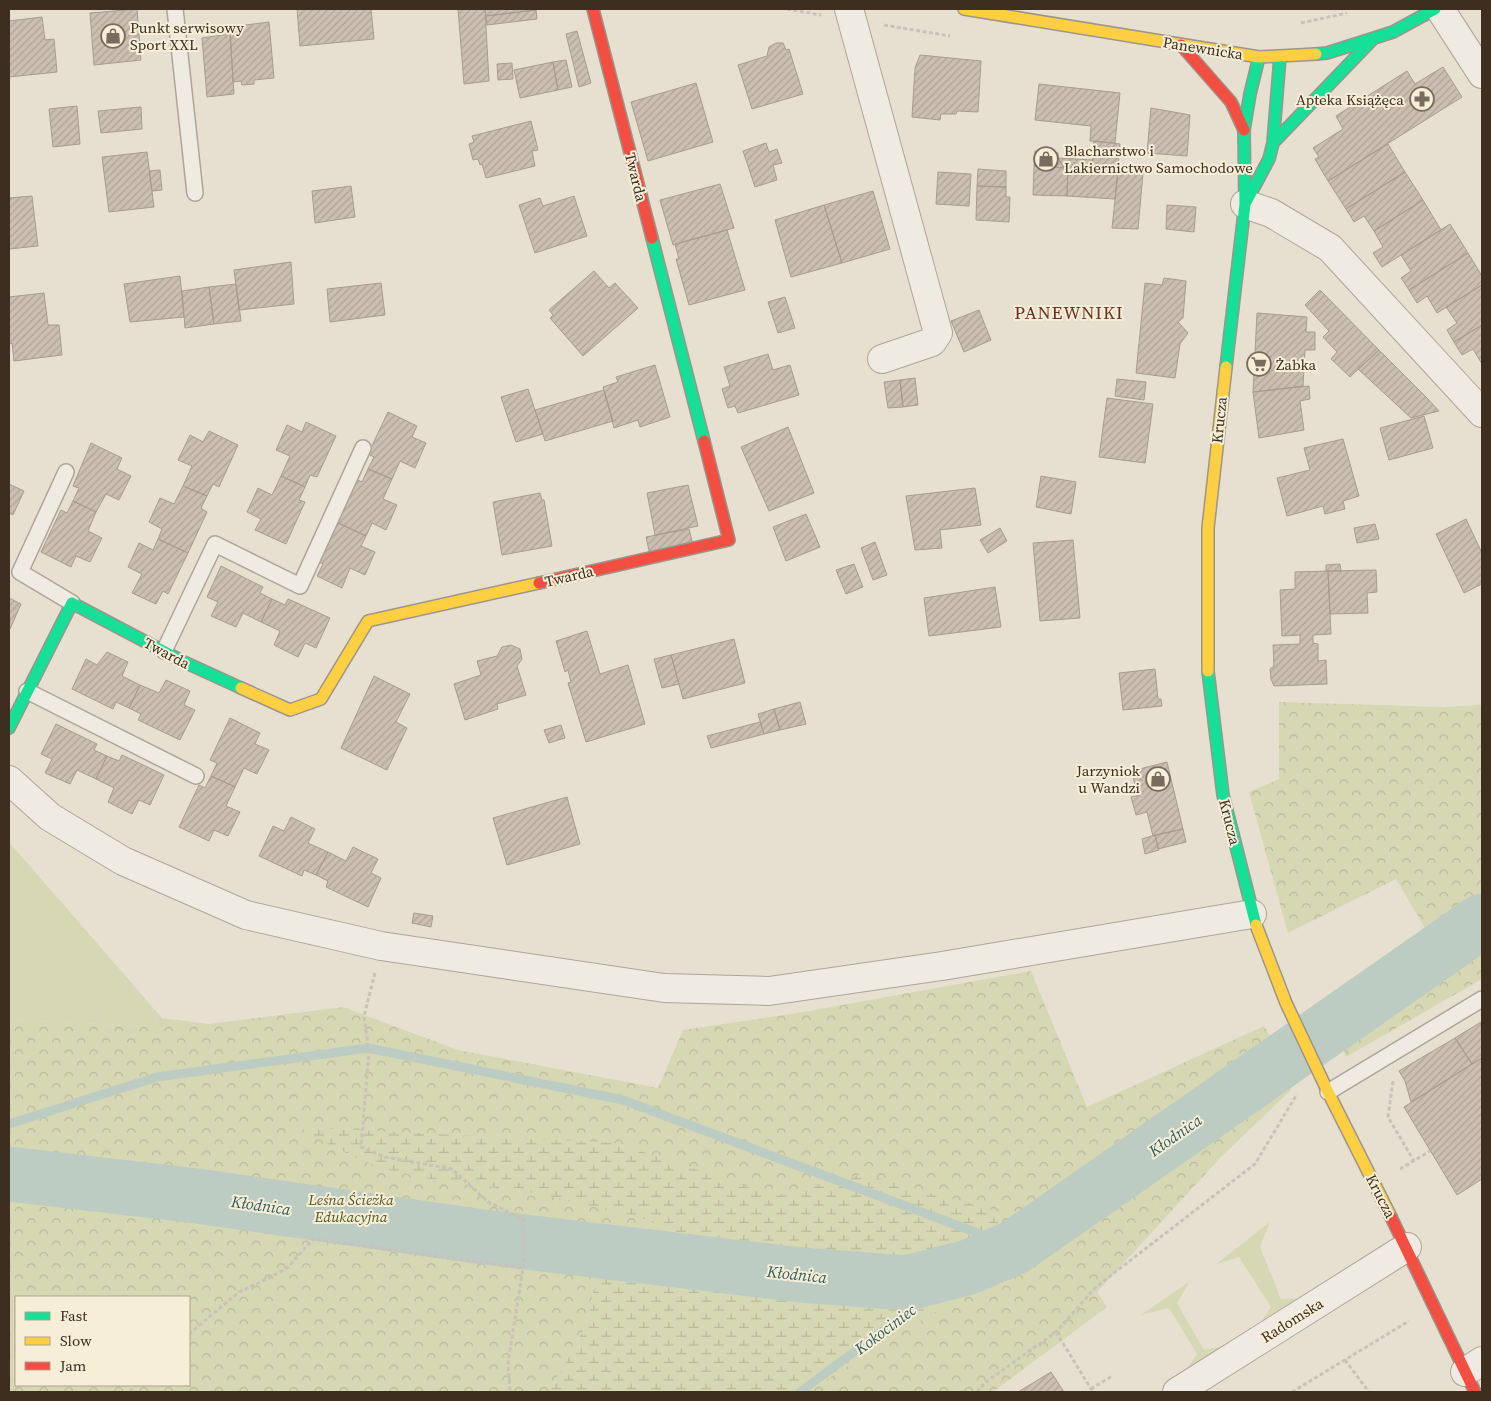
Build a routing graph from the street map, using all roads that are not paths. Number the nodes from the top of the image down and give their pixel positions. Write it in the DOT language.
graph roads {
  1 [pos="175,9"];
  2 [pos="593,9"];
  3 [pos="964,9"];
  4 [pos="1435,9"];
  5 [pos="1440,9"];
  6 [pos="850,14"];
  7 [pos="1373,39"];
  8 [pos="1181,45"];
  9 [pos="1259,57"];
  10 [pos="1280,57"];
  11 [pos="1482,74"];
  12 [pos="1244,130"];
  13 [pos="1273,143"];
  14 [pos="195,193"];
  15 [pos="1245,204"];
  16 [pos="882,359"];
  17 [pos="1482,414"];
  18 [pos="363,448"];
  19 [pos="66,472"];
  20 [pos="14,569"];
  21 [pos="72,603"];
  22 [pos="164,651"];
  23 [pos="27,692"];
  24 [pos="9,728"];
  25 [pos="196,776"];
  26 [pos="9,780"];
  27 [pos="1252,914"];
  28 [pos="1482,999"];
  29 [pos="1328,1092"];
  30 [pos="1407,1247"];
  31 [pos="1474,1375"];
  32 [pos="1177,1392"];
  1 -- 14 [label="lane"];
  2 -- 22 [label="street, Twarda"];
  3 -- 8 [label="street, Panewnicka"];
  4 -- 7 [label="street, Panewnicka"];
  5 -- 11 [label="street"];
  6 -- 16 [label="street"];
  7 -- 10 [label="street, Panewnicka"];
  7 -- 13 [label="street"];
  8 -- 9 [label="street, Panewnicka"];
  8 -- 12 [label="street"];
  9 -- 10 [label="street, Panewnicka"];
  9 -- 12 [label="street, Krucza"];
  10 -- 13 [label="street, Krucza"];
  12 -- 15 [label="street, Krucza"];
  13 -- 15 [label="street, Krucza"];
  15 -- 17 [label="street"];
  15 -- 27 [label="street, Krucza"];
  18 -- 22 [label="lane"];
  19 -- 20 [label="lane"];
  20 -- 21 [label="lane"];
  21 -- 22 [label="street, Twarda"];
  21 -- 23 [label="street"];
  23 -- 24 [label="street"];
  23 -- 25 [label="lane"];
  26 -- 27 [label="street"];
  27 -- 29 [label="street, Krucza"];
  28 -- 29 [label="lane"];
  29 -- 30 [label="street, Krucza"];
  30 -- 31 [label="street, Krucza"];
  30 -- 32 [label="street, Radomska"];
}
